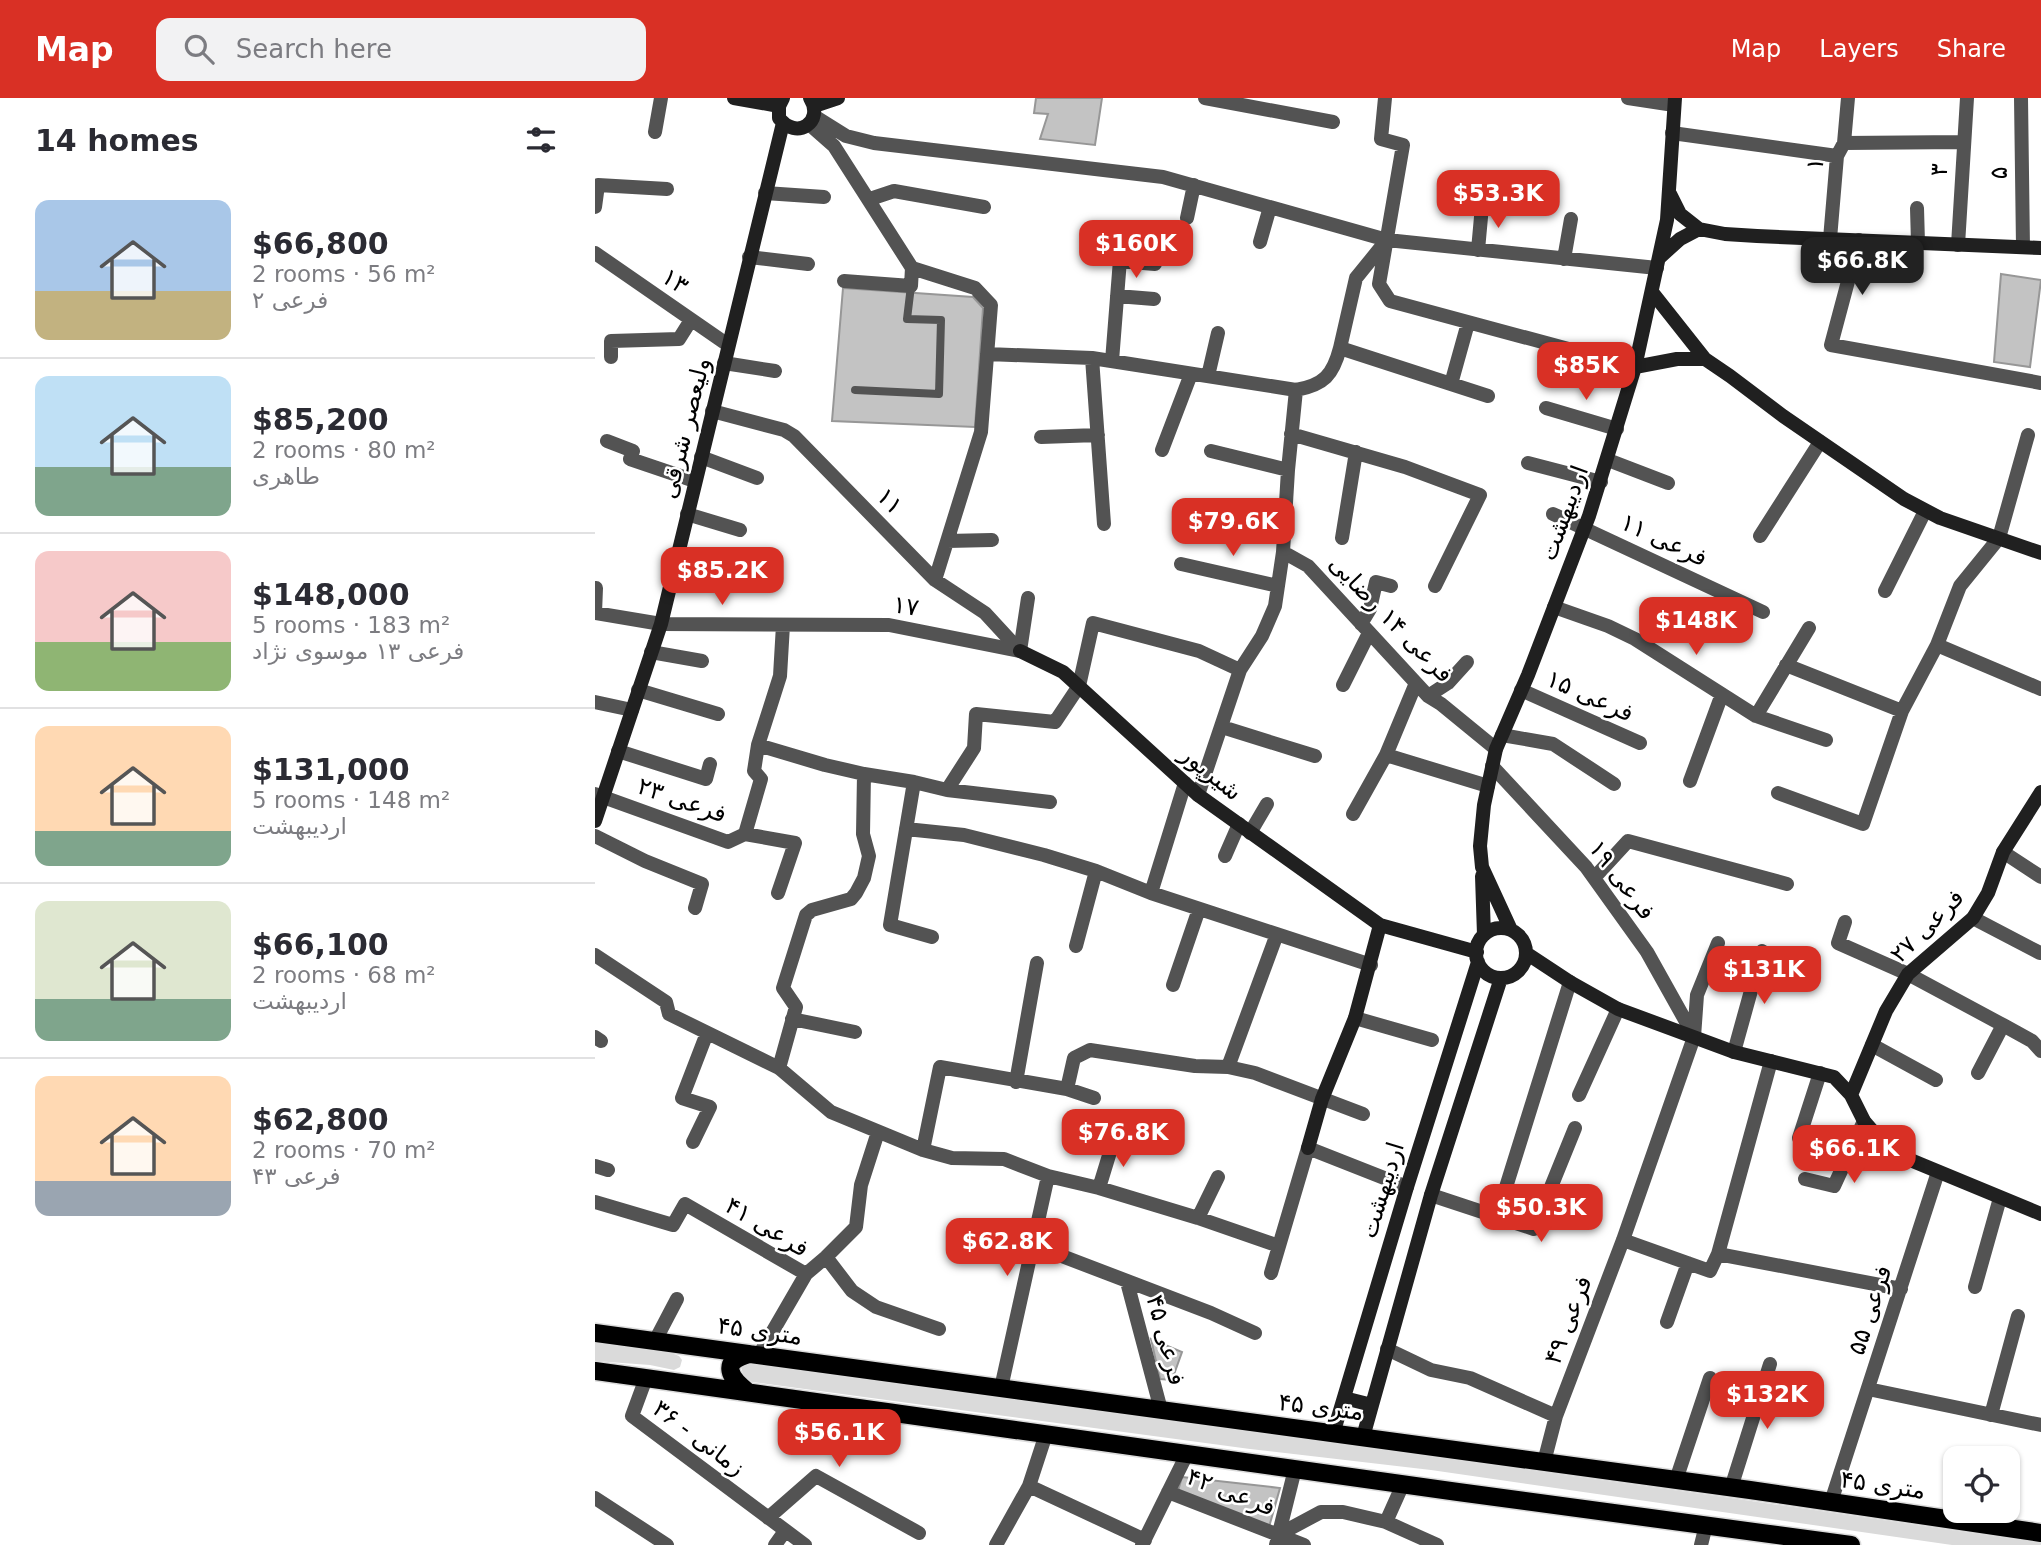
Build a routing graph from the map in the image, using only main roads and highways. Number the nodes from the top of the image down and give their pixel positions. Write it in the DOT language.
graph roads {
  1 [pos="734,98"];
  2 [pos="838,98"];
  3 [pos="781,102"];
  4 [pos="1674,102"];
  5 [pos="812,111"];
  6 [pos="783,123"];
  7 [pos="1669,192"];
  8 [pos="1699,229"];
  9 [pos="2041,248"];
  10 [pos="1658,263"];
  11 [pos="1652,292"];
  12 [pos="1706,359"];
  13 [pos="1635,367"];
  14 [pos="2041,553"];
  15 [pos="1020,651"];
  16 [pos="2041,792"];
  17 [pos="599,796"];
  18 [pos="595,821"];
  19 [pos="1482,867"];
  20 [pos="1380,925"];
  21 [pos="1511,930"];
  22 [pos="1484,934"];
  23 [pos="1526,953"];
  24 [pos="1477,957"];
  25 [pos="1501,978"];
  26 [pos="1851,1095"];
  27 [pos="1308,1148"];
  28 [pos="2041,1214"];
  29 [pos="595,1333"];
  30 [pos="754,1355"];
  31 [pos="595,1371"];
  32 [pos="748,1392"];
  33 [pos="1344,1398"];
  34 [pos="1372,1405"];
  35 [pos="1333,1434"];
  36 [pos="1363,1437"];
  37 [pos="2041,1533"];
  38 [pos="1851,1545"];
  1 -- 3 [label="main road"];
  2 -- 5 [label="main road"];
  3 -- 6 [label="main road"];
  4 -- 7 [label="main road, اردیبهشت"];
  5 -- 6 [label="main road"];
  6 -- 17 [label="main road, ولیعصر شرقی"];
  7 -- 8 [label="main road"];
  7 -- 10 [label="main road, اردیبهشت"];
  8 -- 9 [label="main road"];
  8 -- 10 [label="main road"];
  10 -- 11 [label="main road, اردیبهشت"];
  11 -- 12 [label="main road"];
  11 -- 13 [label="main road, اردیبهشت"];
  12 -- 13 [label="main road"];
  12 -- 14 [label="main road"];
  13 -- 19 [label="main road, اردیبهشت"];
  15 -- 20 [label="main road, شیرپور"];
  16 -- 26 [label="main road, فرعی ۲۷"];
  17 -- 18 [label="main road, ولیعصر شرقی"];
  19 -- 21 [label="main road, اردیبهشت"];
  19 -- 22 [label="main road"];
  20 -- 24 [label="main road, شیرپور"];
  20 -- 27 [label="main road"];
  21 -- 22 [label="main road"];
  21 -- 23 [label="main road, اردیبهشت"];
  22 -- 24 [label="main road, اردیبهشت"];
  23 -- 25 [label="main road"];
  23 -- 26 [label="main road, اردیبهشت"];
  24 -- 25 [label="main road"];
  24 -- 33 [label="main road, اردیبهشت"];
  25 -- 34 [label="main road, اردیبهشت"];
  26 -- 28 [label="main road, اردیبهشت"];
  29 -- 30 [label="main road, ۴۵ متری"];
  30 -- 32 [label="main road"];
  30 -- 35 [label="main road, ۴۵ متری"];
  31 -- 32 [label="main road"];
  32 -- 38 [label="main road"];
  33 -- 34 [label="main road"];
  33 -- 35 [label="main road, اردیبهشت"];
  34 -- 36 [label="main road, اردیبهشت"];
  35 -- 36 [label="main road, ۴۵ متری"];
  36 -- 37 [label="main road, ۴۵ متری"];
}
